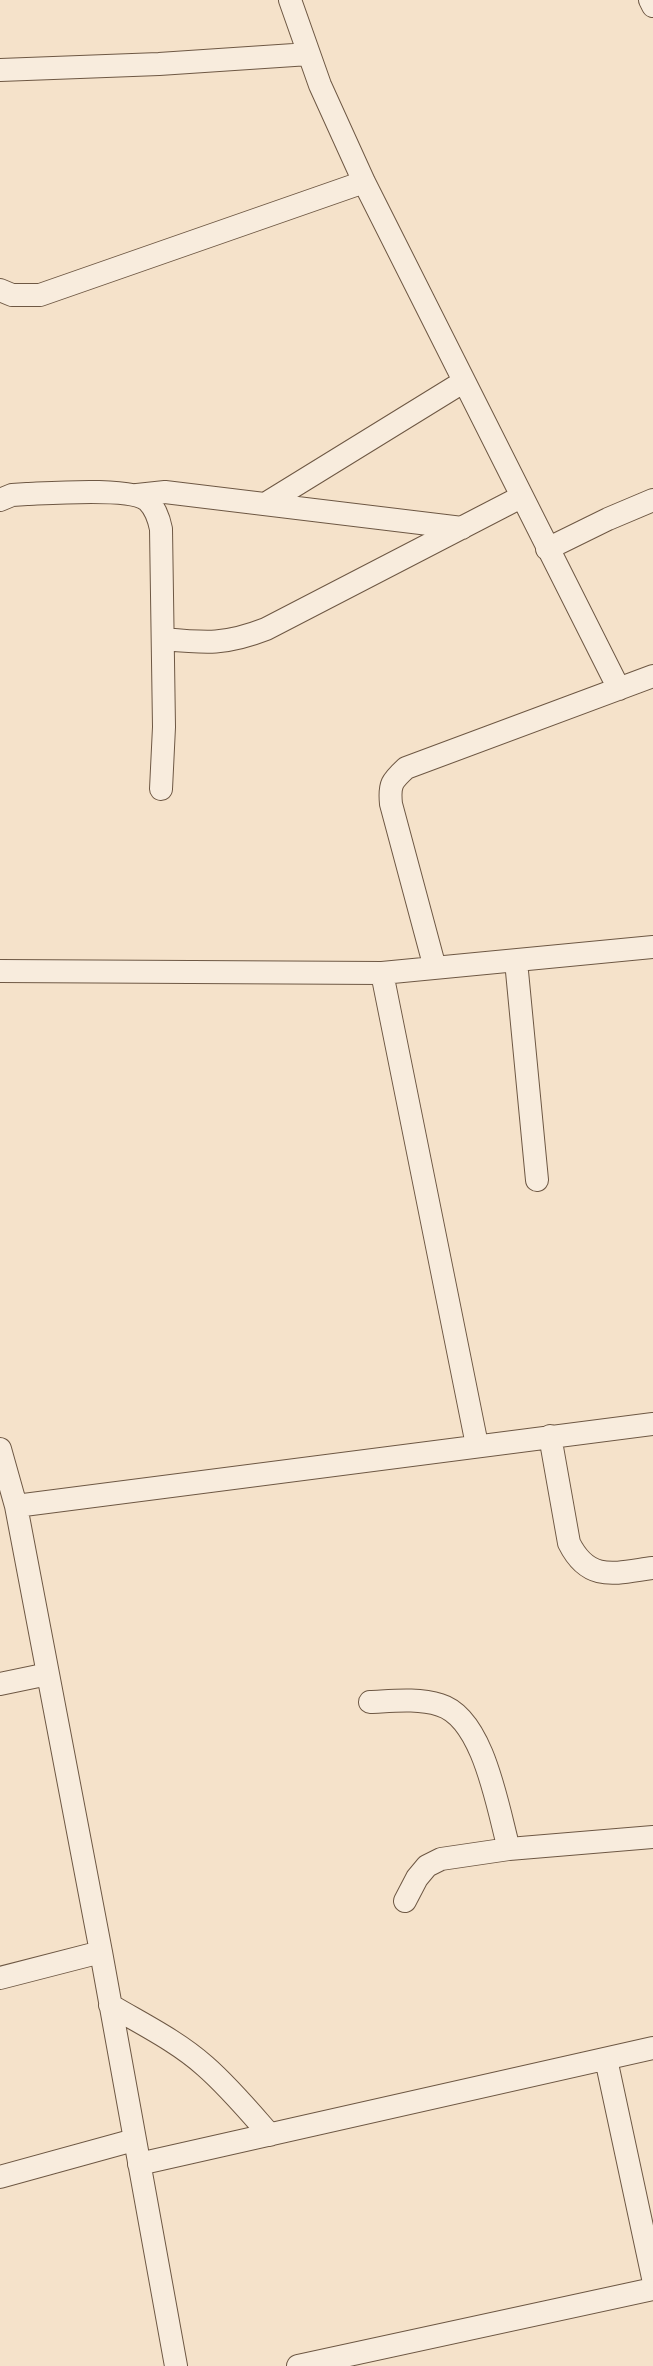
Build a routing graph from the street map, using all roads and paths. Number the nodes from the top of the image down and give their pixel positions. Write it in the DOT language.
graph roads {
  1 [pos="290,0"];
  2 [pos="650,0"];
  3 [pos="653,6"];
  4 [pos="309,54"];
  5 [pos="0,70"];
  6 [pos="364,182"];
  7 [pos="0,290"];
  8 [pos="463,382"];
  9 [pos="137,495"];
  10 [pos="521,497"];
  11 [pos="0,500"];
  12 [pos="653,500"];
  13 [pos="265,504"];
  14 [pos="462,528"];
  15 [pos="547,549"];
  16 [pos="163,639"];
  17 [pos="653,676"];
  18 [pos="619,689"];
  19 [pos="162,789"];
  20 [pos="653,947"];
  21 [pos="516,961"];
  22 [pos="435,968"];
  23 [pos="0,971"];
  24 [pos="382,972"];
  25 [pos="537,1180"];
  26 [pos="653,1424"];
  27 [pos="550,1436"];
  28 [pos="477,1445"];
  29 [pos="0,1449"];
  30 [pos="16,1506"];
  31 [pos="653,1568"];
  32 [pos="48,1674"];
  33 [pos="0,1684"];
  34 [pos="370,1702"];
  35 [pos="653,1837"];
  36 [pos="510,1849"];
  37 [pos="405,1901"];
  38 [pos="101,1952"];
  39 [pos="0,1978"];
  40 [pos="110,2005"];
  41 [pos="653,2048"];
  42 [pos="606,2059"];
  43 [pos="270,2135"];
  44 [pos="134,2140"];
  45 [pos="139,2164"];
  46 [pos="0,2177"];
  47 [pos="653,2278"];
  48 [pos="653,2289"];
  49 [pos="176,2366"];
  50 [pos="298,2366"];
  1 -- 4 [label="street"];
  2 -- 3 [label="street"];
  4 -- 5 [label="street"];
  4 -- 6 [label="street"];
  6 -- 7 [label="street"];
  6 -- 8 [label="street"];
  8 -- 10 [label="street"];
  8 -- 13 [label="street"];
  9 -- 11 [label="street"];
  9 -- 13 [label="street"];
  9 -- 16 [label="street"];
  10 -- 14 [label="street"];
  10 -- 15 [label="street"];
  12 -- 15 [label="street"];
  13 -- 14 [label="street"];
  14 -- 16 [label="street"];
  15 -- 18 [label="street"];
  16 -- 19 [label="street"];
  17 -- 18 [label="street"];
  18 -- 22 [label="street"];
  20 -- 21 [label="street"];
  21 -- 22 [label="street"];
  21 -- 25 [label="street"];
  22 -- 24 [label="street"];
  23 -- 24 [label="street"];
  24 -- 28 [label="street"];
  26 -- 27 [label="street"];
  27 -- 28 [label="street"];
  27 -- 31 [label="street"];
  28 -- 30 [label="street"];
  29 -- 30 [label="street"];
  30 -- 32 [label="street"];
  32 -- 33 [label="street"];
  32 -- 38 [label="street"];
  34 -- 36 [label="street"];
  35 -- 36 [label="street"];
  36 -- 37 [label="street"];
  38 -- 39 [label="street"];
  38 -- 40 [label="street"];
  40 -- 43 [label="street"];
  40 -- 44 [label="street"];
  41 -- 42 [label="street"];
  42 -- 43 [label="street"];
  42 -- 47 [label="street"];
  43 -- 45 [label="street"];
  44 -- 45 [label="street"];
  44 -- 46 [label="street"];
  45 -- 49 [label="street"];
  48 -- 50 [label="street"];
}
